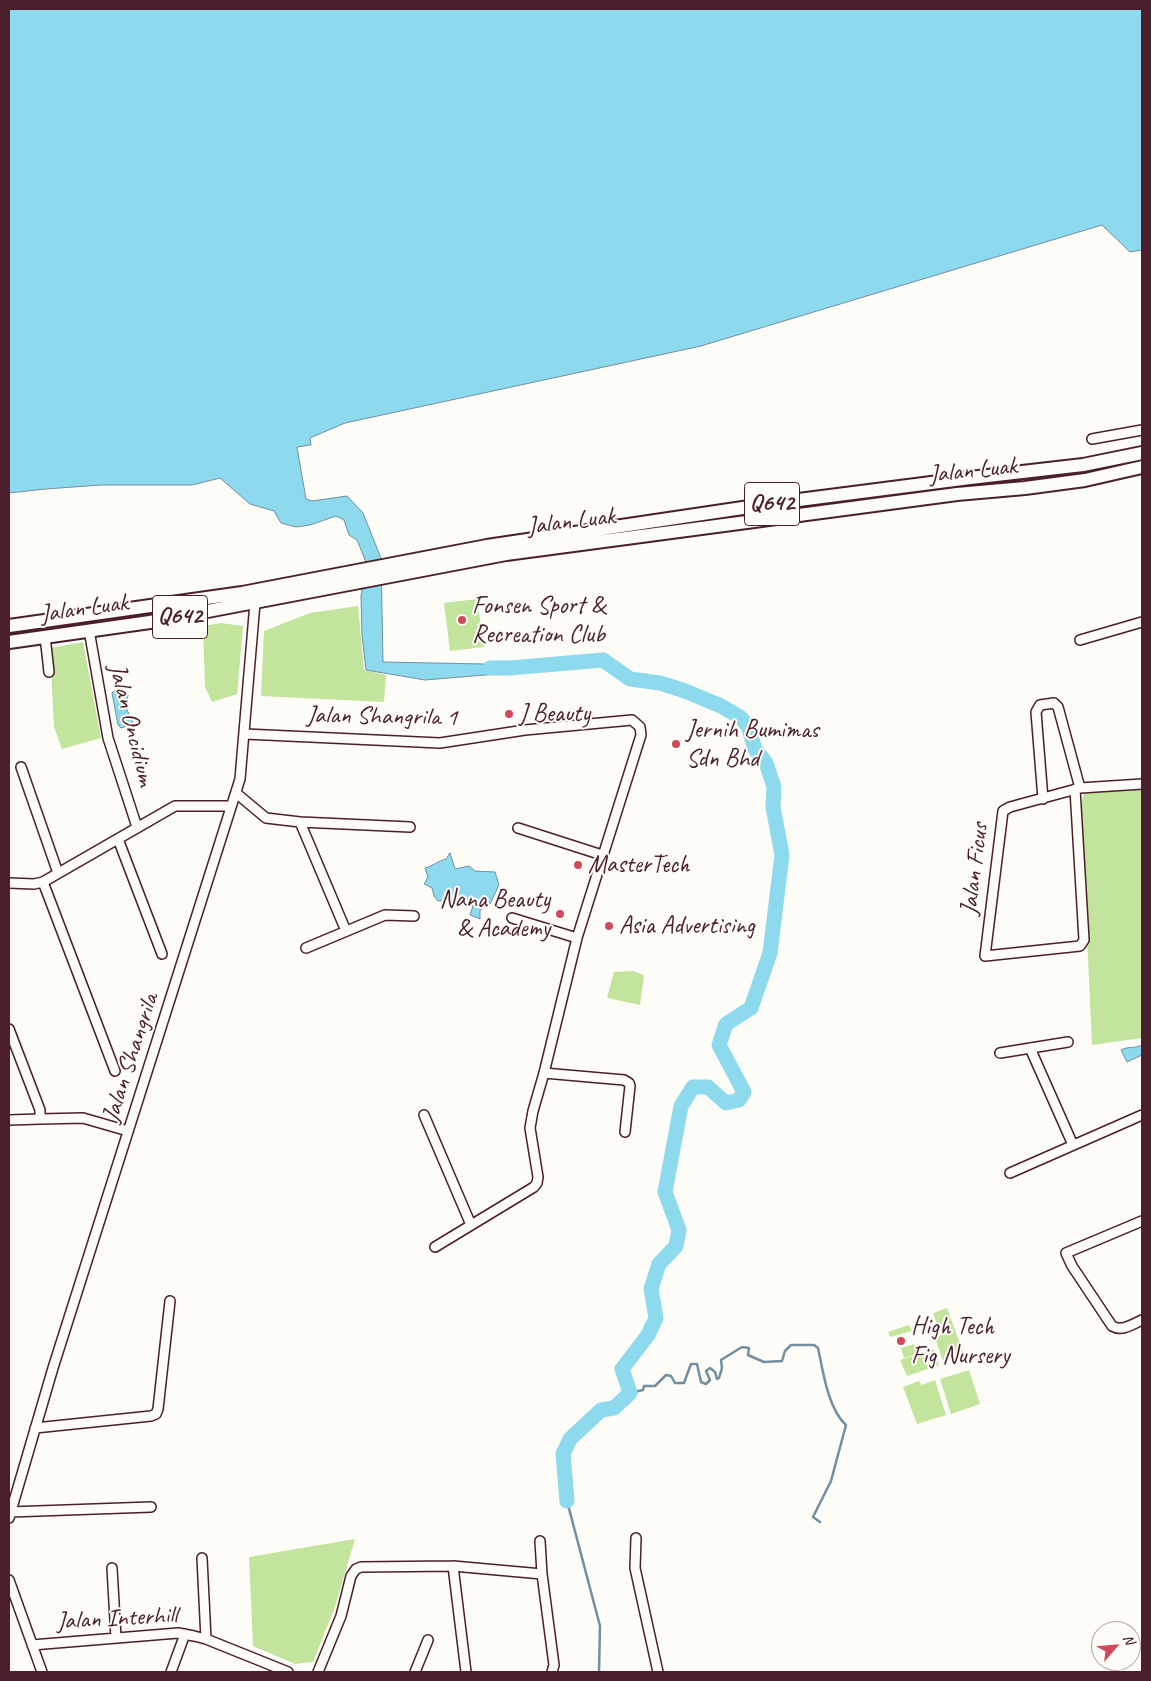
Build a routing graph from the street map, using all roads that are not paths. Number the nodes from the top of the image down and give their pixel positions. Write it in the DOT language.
graph roads {
  1 [pos="1142,430"];
  2 [pos="1092,440"];
  3 [pos="1142,452"];
  4 [pos="1142,467"];
  5 [pos="970,478"];
  6 [pos="901,487"];
  7 [pos="1025,488"];
  8 [pos="957,494"];
  9 [pos="403,567"];
  10 [pos="348,578"];
  11 [pos="255,603"];
  12 [pos="1142,622"];
  13 [pos="9,626"];
  14 [pos="89,630"];
  15 [pos="45,636"];
  16 [pos="1080,640"];
  17 [pos="9,642"];
  18 [pos="49,672"];
  19 [pos="245,734"];
  20 [pos="21,767"];
  21 [pos="1142,784"];
  22 [pos="1078,788"];
  23 [pos="236,792"];
  24 [pos="1043,799"];
  25 [pos="232,806"];
  26 [pos="300,822"];
  27 [pos="410,827"];
  28 [pos="137,828"];
  29 [pos="518,828"];
  30 [pos="118,838"];
  31 [pos="602,855"];
  32 [pos="58,874"];
  33 [pos="43,882"];
  34 [pos="9,883"];
  35 [pos="414,916"];
  36 [pos="512,918"];
  37 [pos="346,931"];
  38 [pos="577,938"];
  39 [pos="306,948"];
  40 [pos="162,954"];
  41 [pos="9,1029"];
  42 [pos="1068,1042"];
  43 [pos="1030,1048"];
  44 [pos="1000,1053"];
  45 [pos="115,1071"];
  46 [pos="544,1073"];
  47 [pos="424,1114"];
  48 [pos="1142,1115"];
  49 [pos="40,1119"];
  50 [pos="9,1120"];
  51 [pos="128,1131"];
  52 [pos="625,1132"];
  53 [pos="1072,1146"];
  54 [pos="1010,1173"];
  55 [pos="1142,1221"];
  56 [pos="472,1225"];
  57 [pos="435,1248"];
  58 [pos="170,1301"];
  59 [pos="1142,1320"];
  60 [pos="35,1428"];
  61 [pos="151,1507"];
  62 [pos="10,1515"];
  63 [pos="636,1538"];
  64 [pos="540,1540"];
  65 [pos="202,1558"];
  66 [pos="453,1566"];
  67 [pos="112,1568"];
  68 [pos="542,1574"];
  69 [pos="9,1580"];
  70 [pos="185,1634"];
  71 [pos="116,1638"];
  72 [pos="206,1640"];
  73 [pos="428,1640"];
  74 [pos="32,1645"];
  75 [pos="270,1669"];
  76 [pos="42,1672"];
  77 [pos="171,1672"];
  78 [pos="288,1672"];
  79 [pos="318,1672"];
  80 [pos="415,1672"];
  81 [pos="466,1672"];
  82 [pos="552,1672"];
  83 [pos="658,1672"];
  1 -- 2 [label="street"];
  3 -- 5 [label="main road, Jalan Luak / Q642"];
  4 -- 7 [label="main road, Jalan Luak / Q642"];
  5 -- 6 [label="main road, Jalan Luak / Q642"];
  5 -- 7 [label="main road"];
  6 -- 8 [label="main road"];
  6 -- 9 [label="main road, Jalan Luak / Q642"];
  7 -- 8 [label="main road, Jalan Luak / Q642"];
  8 -- 9 [label="main road, Jalan Luak / Q642"];
  9 -- 10 [label="main road, Jalan Luak / Q642"];
  10 -- 11 [label="main road, Jalan Luak / Q642"];
  10 -- 13 [label="main road, Jalan Luak / Q642"];
  11 -- 14 [label="main road, Jalan Luak / Q642"];
  11 -- 19 [label="street, Jalan Shangrila"];
  12 -- 16 [label="street"];
  14 -- 15 [label="main road, Jalan Luak / Q642"];
  14 -- 28 [label="street, Jalan Oncidium"];
  15 -- 17 [label="main road, Jalan Luak / Q642"];
  15 -- 18 [label="street"];
  19 -- 23 [label="street, Jalan Shangrila"];
  19 -- 31 [label="street, Jalan Shangrila 1"];
  20 -- 32 [label="street"];
  21 -- 22 [label="street, Jalan Ficus"];
  22 -- 24 [label="street, Jalan Ficus"];
  22 -- 24 [label="street"];
  22 -- 24 [label="street, Jalan Ficus"];
  23 -- 25 [label="street, Jalan Shangrila"];
  23 -- 26 [label="street"];
  25 -- 28 [label="street"];
  25 -- 51 [label="street, Jalan Shangrila"];
  26 -- 27 [label="street"];
  26 -- 37 [label="street"];
  28 -- 30 [label="street"];
  29 -- 31 [label="street"];
  30 -- 32 [label="street"];
  30 -- 40 [label="street"];
  31 -- 38 [label="street"];
  32 -- 33 [label="street"];
  33 -- 34 [label="street"];
  33 -- 45 [label="street"];
  35 -- 37 [label="street"];
  36 -- 38 [label="street"];
  37 -- 39 [label="street"];
  38 -- 46 [label="street"];
  41 -- 49 [label="street"];
  42 -- 43 [label="street"];
  43 -- 44 [label="street"];
  43 -- 53 [label="street"];
  46 -- 52 [label="street"];
  46 -- 56 [label="street"];
  47 -- 56 [label="street"];
  48 -- 53 [label="street"];
  49 -- 50 [label="street"];
  49 -- 51 [label="street"];
  51 -- 60 [label="street, Jalan Shangrila"];
  53 -- 54 [label="street"];
  55 -- 59 [label="street"];
  56 -- 57 [label="street"];
  58 -- 60 [label="street"];
  60 -- 62 [label="street, Jalan Shangrila"];
  61 -- 62 [label="street"];
  63 -- 83 [label="street"];
  64 -- 68 [label="street"];
  65 -- 72 [label="street"];
  66 -- 68 [label="street"];
  66 -- 79 [label="street"];
  66 -- 81 [label="street"];
  67 -- 71 [label="street"];
  68 -- 82 [label="street"];
  69 -- 74 [label="street"];
  70 -- 71 [label="street, Jalan Interhill"];
  70 -- 72 [label="street, Jalan Interhill"];
  70 -- 77 [label="street"];
  71 -- 74 [label="street, Jalan Interhill"];
  72 -- 75 [label="street, Jalan Interhill"];
  73 -- 80 [label="street"];
  74 -- 76 [label="street"];
  75 -- 78 [label="street, Jalan Interhill"];
}
